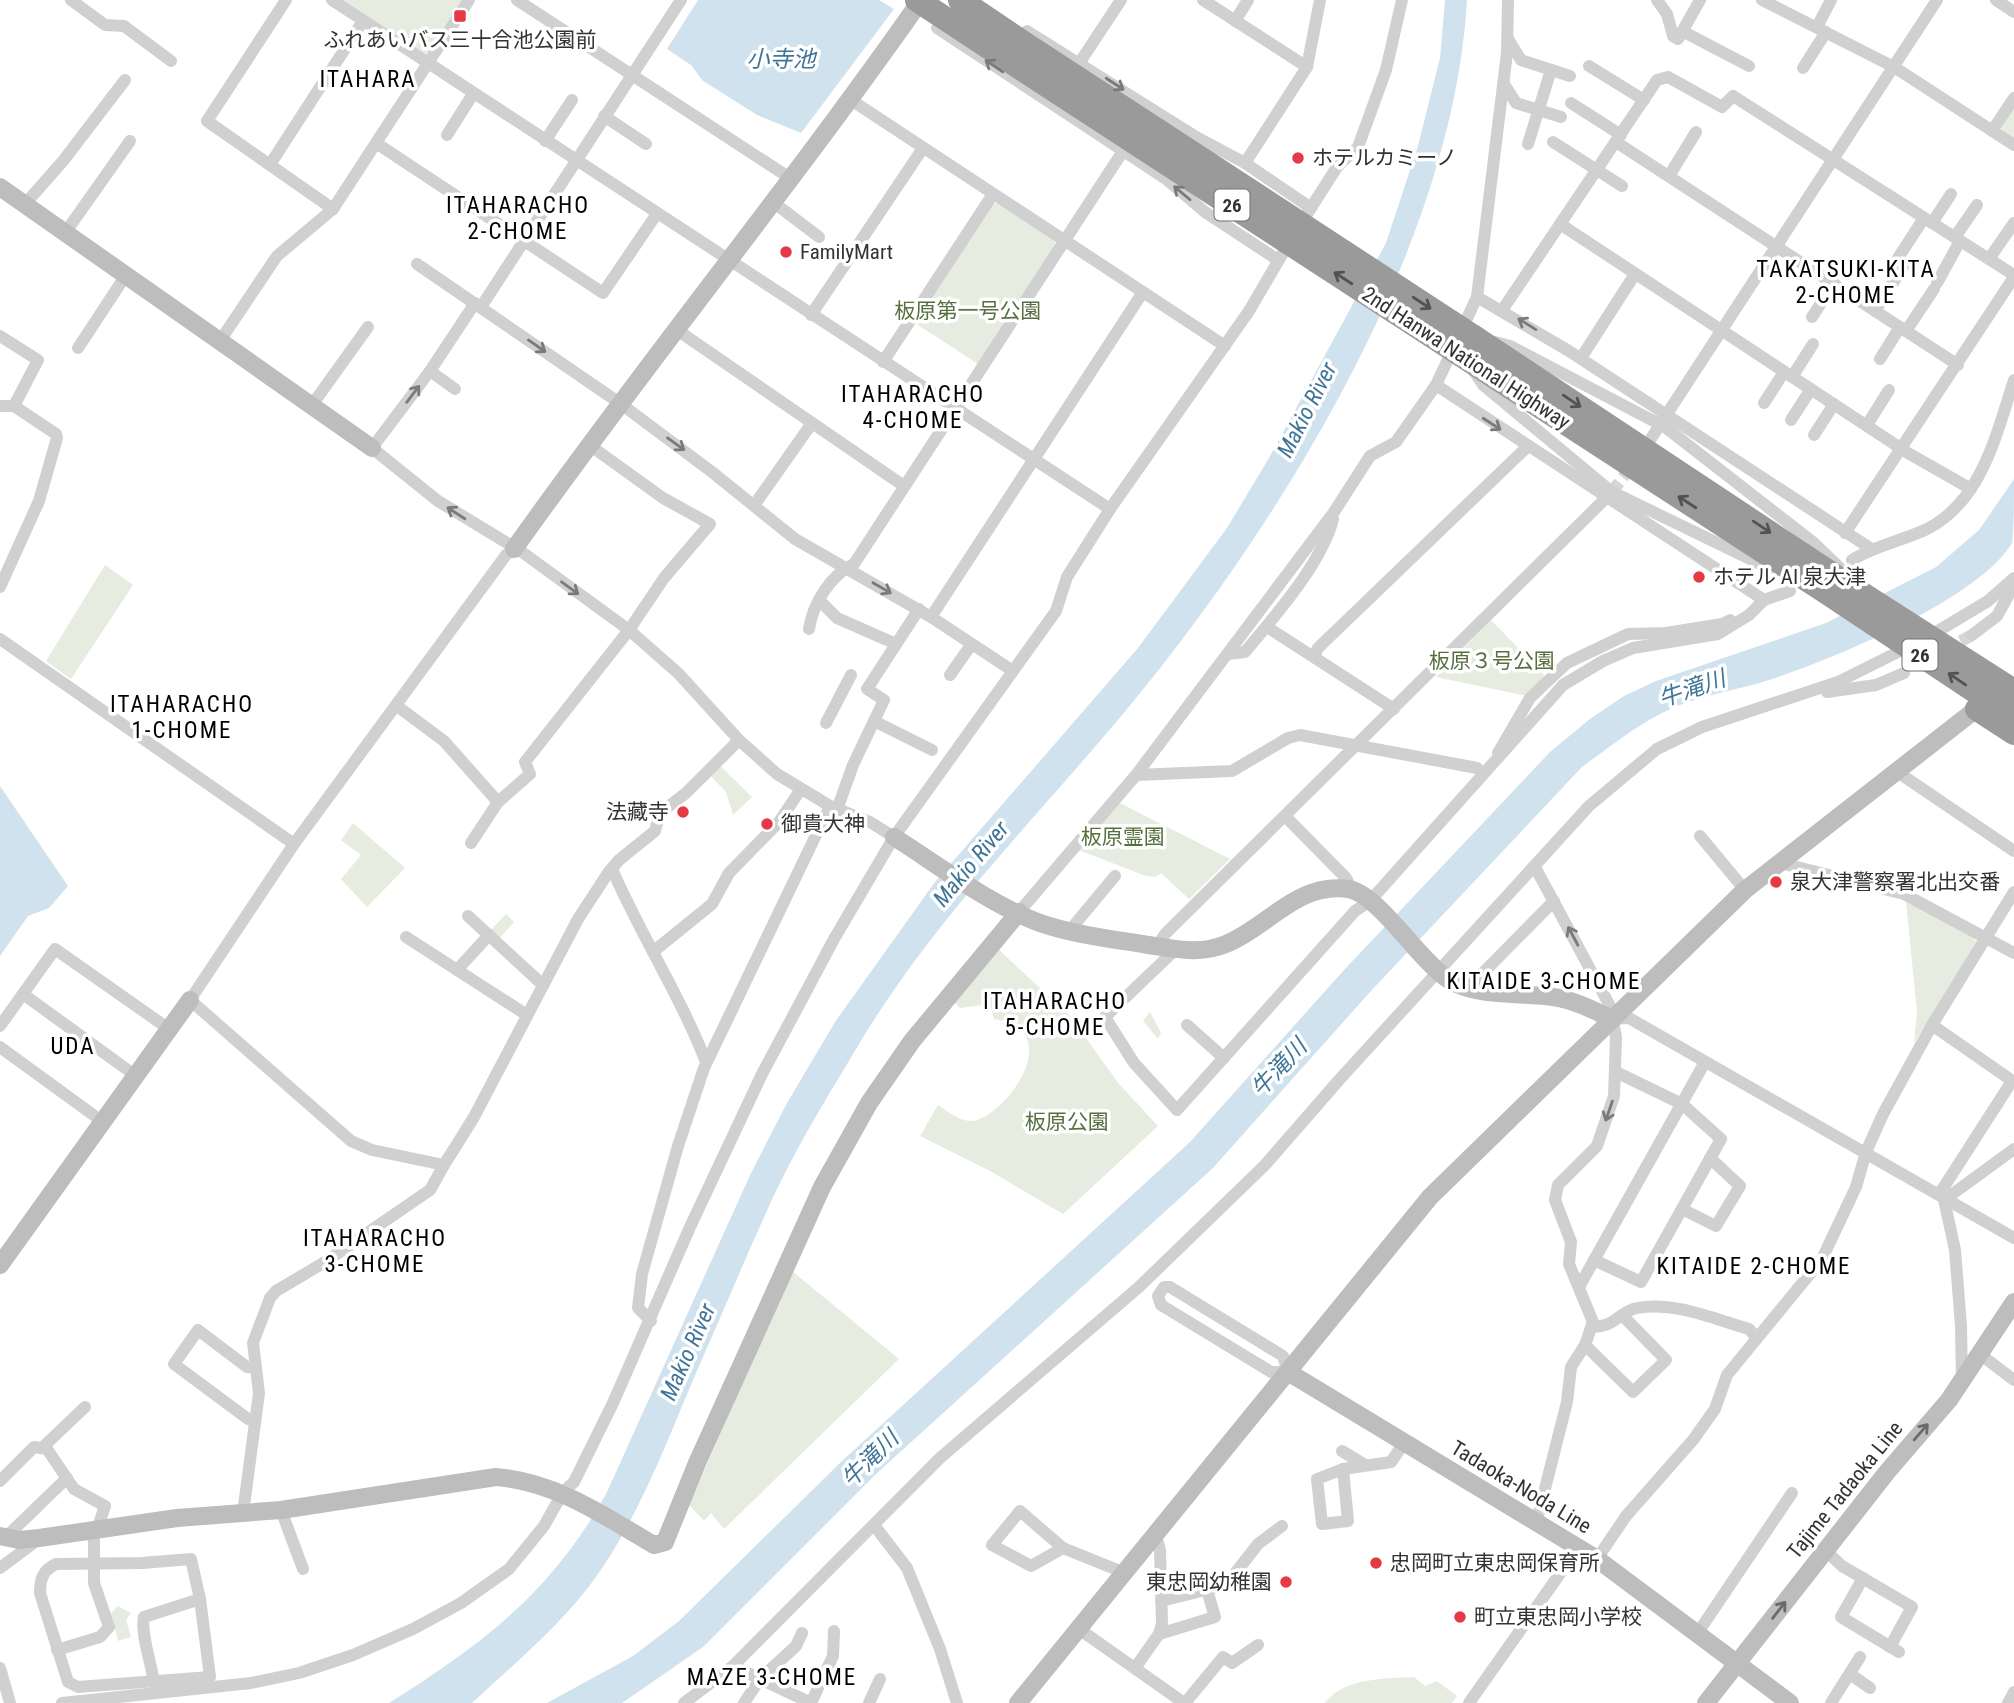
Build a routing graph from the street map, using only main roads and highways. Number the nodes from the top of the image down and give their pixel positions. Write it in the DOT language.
graph roads {
  1 [pos="960,0"];
  2 [pos="919,1"];
  3 [pos="1009,47"];
  4 [pos="1470,348"];
  5 [pos="2014,691"];
  6 [pos="1977,709"];
  7 [pos="2014,718"];
  8 [pos="2014,733"];
  1 -- 3 [label="highway, 2nd Hanwa National Highway / 26"];
  2 -- 3 [label="highway, 2nd Hanwa National Highway / 26"];
  3 -- 4 [label="highway, 2nd Hanwa National Highway / 26, bridge"];
  4 -- 5 [label="highway, 2nd Hanwa National Highway / 26, one-way, bridge"];
  7 -- 4 [label="highway, 2nd Hanwa National Highway / 26, one-way, bridge"];
  6 -- 8 [label="highway"];
}
